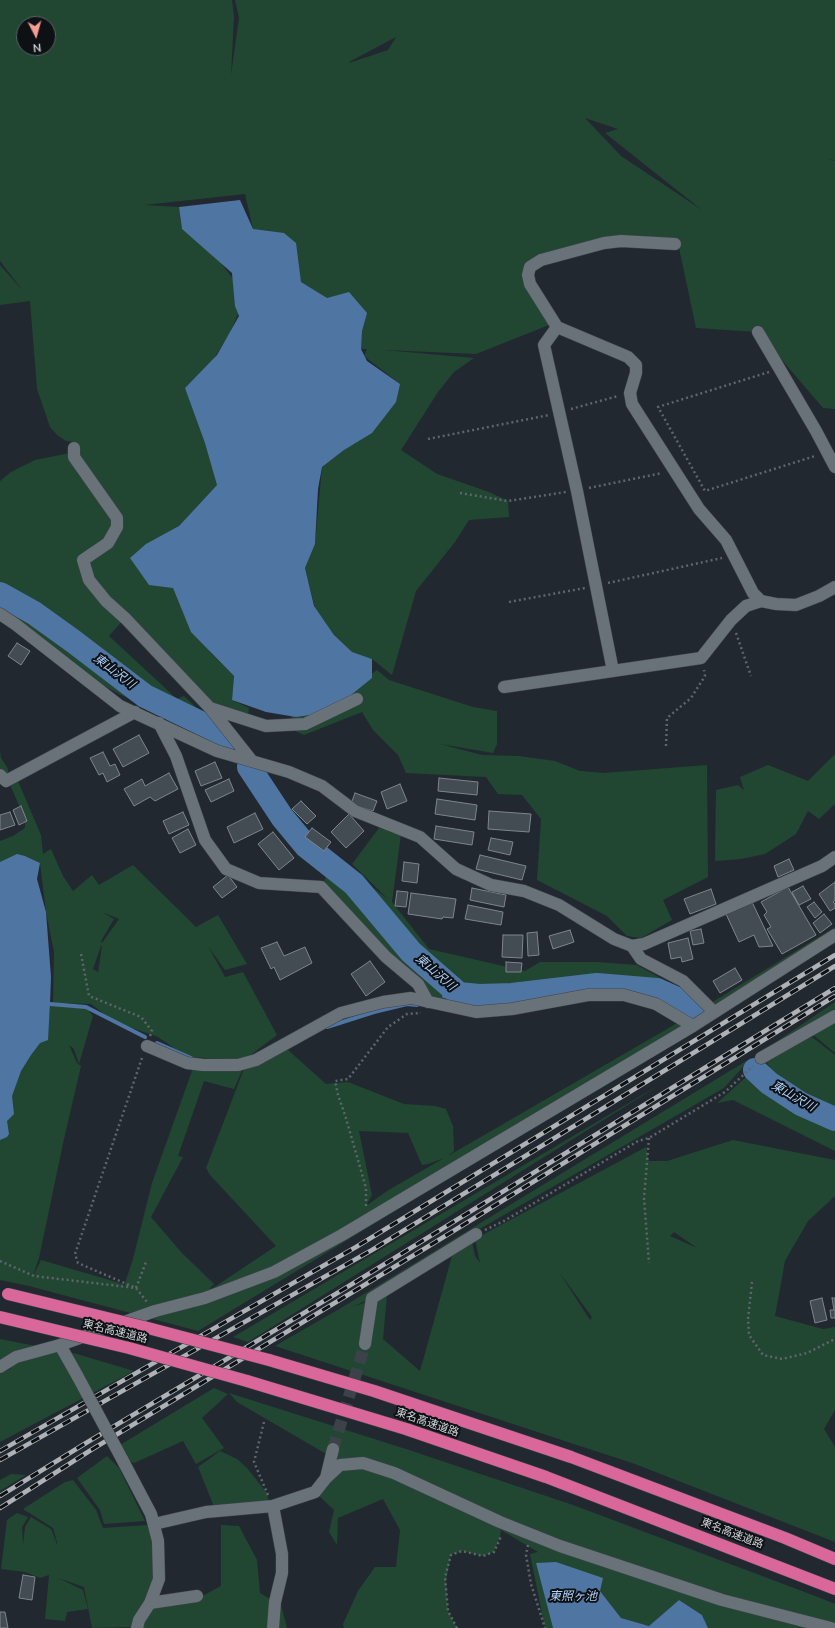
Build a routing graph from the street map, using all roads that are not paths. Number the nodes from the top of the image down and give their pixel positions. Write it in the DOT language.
graph roads {
  1 [pos="675,244"];
  2 [pos="557,327"];
  3 [pos="758,332"];
  4 [pos="74,448"];
  5 [pos="835,467"];
  6 [pos="835,587"];
  7 [pos="761,601"];
  8 [pos="0,614"];
  9 [pos="613,671"];
  10 [pos="504,687"];
  11 [pos="357,699"];
  12 [pos="210,708"];
  13 [pos="135,712"];
  14 [pos="159,723"];
  15 [pos="252,761"];
  16 [pos="0,775"];
  17 [pos="835,857"];
  18 [pos="835,935"];
  19 [pos="632,946"];
  20 [pos="428,1002"];
  21 [pos="714,1012"];
  22 [pos="835,1016"];
  23 [pos="693,1026"];
  24 [pos="146,1046"];
  25 [pos="761,1058"];
  26 [pos="476,1234"];
  27 [pos="4,1293"];
  28 [pos="0,1316"];
  29 [pos="365,1344"];
  30 [pos="60,1345"];
  31 [pos="0,1367"];
  32 [pos="332,1449"];
  33 [pos="326,1478"];
  34 [pos="274,1506"];
  35 [pos="154,1524"];
  36 [pos="835,1559"];
  37 [pos="835,1589"];
  38 [pos="197,1596"];
  39 [pos="150,1603"];
  40 [pos="137,1628"];
  41 [pos="273,1628"];
  42 [pos="831,1628"];
  1 -- 2 [label="street"];
  2 -- 7 [label="street"];
  2 -- 9 [label="street"];
  3 -- 5 [label="street"];
  4 -- 12 [label="street"];
  6 -- 7 [label="street"];
  7 -- 9 [label="street"];
  8 -- 13 [label="street"];
  9 -- 10 [label="street"];
  11 -- 12 [label="street"];
  12 -- 15 [label="street"];
  13 -- 14 [label="street"];
  13 -- 16 [label="street"];
  14 -- 15 [label="street"];
  14 -- 20 [label="street"];
  15 -- 19 [label="street"];
  17 -- 19 [label="street"];
  18 -- 21 [label="street"];
  19 -- 21 [label="street"];
  20 -- 23 [label="street"];
  20 -- 24 [label="street"];
  21 -- 23 [label="street"];
  22 -- 25 [label="street"];
  23 -- 30 [label="street"];
  26 -- 29 [label="street"];
  27 -- 36 [label="highway, 東名高速道路, bridge"];
  28 -- 37 [label="highway, 東名高速道路, bridge"];
  30 -- 31 [label="street"];
  30 -- 35 [label="street, bridge"];
  32 -- 33 [label="street"];
  33 -- 34 [label="street"];
  33 -- 42 [label="street"];
  34 -- 35 [label="street"];
  34 -- 41 [label="street"];
  35 -- 39 [label="street"];
  38 -- 39 [label="street"];
  39 -- 40 [label="street"];
}
